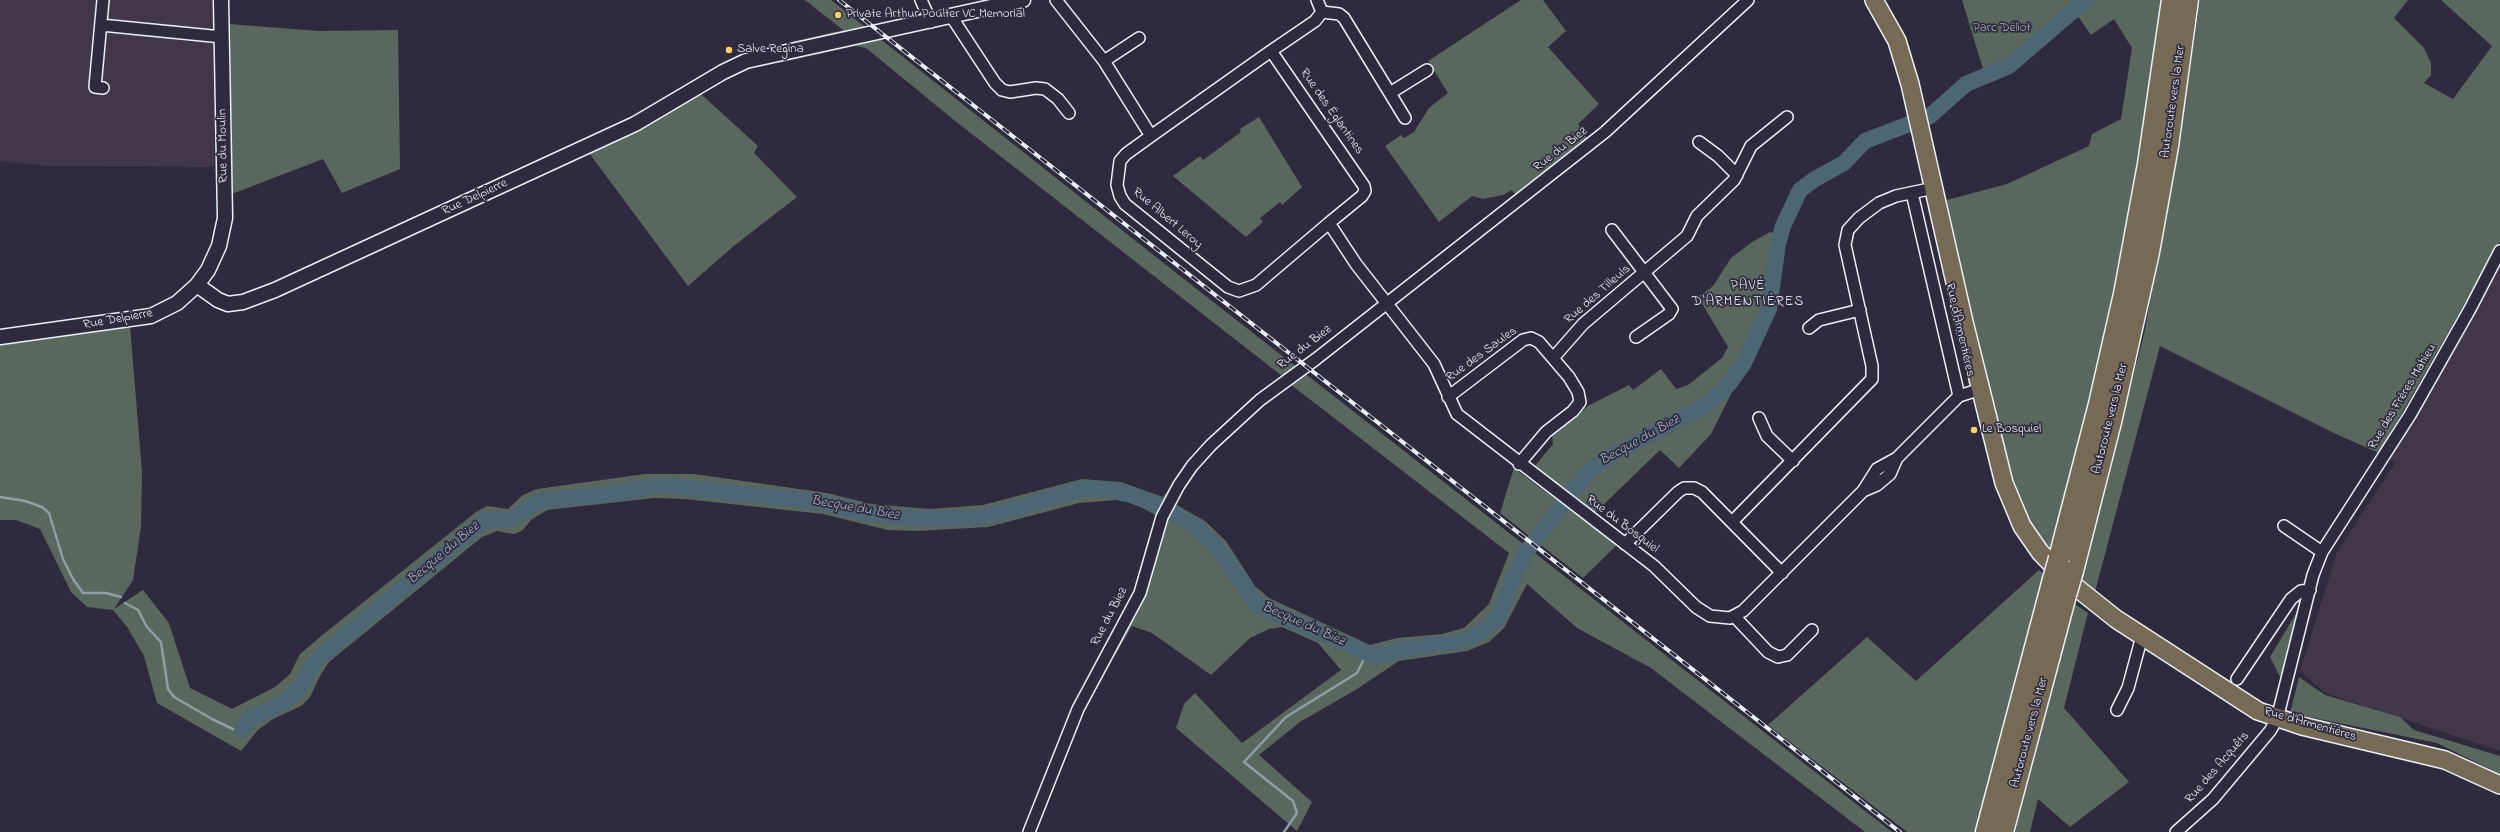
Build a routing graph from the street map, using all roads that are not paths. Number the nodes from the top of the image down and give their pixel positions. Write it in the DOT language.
graph roads {
  1 [pos="103,0"];
  2 [pos="221,0"];
  3 [pos="921,0"];
  4 [pos="1023,0"];
  5 [pos="1056,0"];
  6 [pos="1317,0"];
  7 [pos="1748,0"];
  8 [pos="1866,0"];
  9 [pos="1874,0"];
  10 [pos="2172,0"];
  11 [pos="2188,0"];
  12 [pos="1322,12"];
  13 [pos="951,16"];
  14 [pos="930,22"];
  15 [pos="101,25"];
  16 [pos="222,36"];
  17 [pos="1139,38"];
  18 [pos="1271,51"];
  19 [pos="1104,61"];
  20 [pos="1427,70"];
  21 [pos="103,88"];
  22 [pos="1390,93"];
  23 [pos="1069,113"];
  24 [pos="1787,117"];
  25 [pos="1405,118"];
  26 [pos="1915,123"];
  27 [pos="1151,136"];
  28 [pos="1699,142"];
  29 [pos="1737,175"];
  30 [pos="1925,190"];
  31 [pos="1330,223"];
  32 [pos="1612,230"];
  33 [pos="2500,251"];
  34 [pos="1645,272"];
  35 [pos="197,285"];
  36 [pos="1386,304"];
  37 [pos="1860,310"];
  38 [pos="1809,328"];
  39 [pos="0,336"];
  40 [pos="1636,337"];
  41 [pos="1554,358"];
  42 [pos="1971,392"];
  43 [pos="1448,397"];
  44 [pos="1759,418"];
  45 [pos="1793,461"];
  46 [pos="1519,464"];
  47 [pos="1732,522"];
  48 [pos="2284,526"];
  49 [pos="1625,544"];
  50 [pos="2322,552"];
  51 [pos="2066,564"];
  52 [pos="1782,573"];
  53 [pos="2059,589"];
  54 [pos="2310,590"];
  55 [pos="1735,617"];
  56 [pos="1812,630"];
  57 [pos="2142,636"];
  58 [pos="2237,679"];
  59 [pos="2117,710"];
  60 [pos="2277,719"];
  61 [pos="2500,785"];
  62 [pos="1028,832"];
  63 [pos="1986,832"];
  64 [pos="2003,832"];
  65 [pos="2176,832"];
  1 -- 15 [label="street"];
  2 -- 16 [label="street, Rue du Moulin"];
  3 -- 14 [label="street"];
  4 -- 13 [label="street, Rue Delpierre"];
  5 -- 19 [label="street"];
  6 -- 12 [label="street"];
  7 -- 36 [label="street, Rue du Biez"];
  8 -- 26 [label="main road, Rue d'Armentières"];
  9 -- 26 [label="main road, Rue d'Armentières"];
  10 -- 51 [label="highway"];
  11 -- 51 [label="highway, Autoroute vers la Mer"];
  12 -- 18 [label="street"];
  12 -- 22 [label="street"];
  13 -- 14 [label="street, Rue Delpierre"];
  13 -- 23 [label="street"];
  14 -- 35 [label="street, Rue Delpierre"];
  15 -- 16 [label="street"];
  15 -- 21 [label="street"];
  16 -- 35 [label="street, Rue du Moulin"];
  17 -- 19 [label="street"];
  18 -- 27 [label="street"];
  18 -- 31 [label="street, Rue des Églantines"];
  19 -- 27 [label="street"];
  20 -- 22 [label="street"];
  22 -- 25 [label="street"];
  24 -- 29 [label="street, Rue des Tilleuls"];
  26 -- 30 [label="main road, Rue d'Armentières"];
  27 -- 31 [label="street, Rue Albert Leroy"];
  28 -- 29 [label="street"];
  29 -- 34 [label="street, Rue des Tilleuls"];
  30 -- 37 [label="street"];
  30 -- 42 [label="main road, Rue d'Armentières"];
  30 -- 42 [label="street, Rue d'Armentières"];
  31 -- 36 [label="street"];
  32 -- 34 [label="street, Rue des Tilleuls"];
  33 -- 50 [label="street, Rue des Frères Mahieu"];
  34 -- 40 [label="street, Rue des Tilleuls"];
  34 -- 41 [label="street, Rue des Tilleuls"];
  35 -- 39 [label="street, Rue Delpierre"];
  36 -- 43 [label="street, Rue du Bosquiel"];
  36 -- 62 [label="street, Rue du Biez"];
  37 -- 38 [label="street"];
  37 -- 45 [label="street"];
  41 -- 43 [label="street, Rue des Saules"];
  41 -- 46 [label="street, Rue des Saules"];
  42 -- 52 [label="street"];
  42 -- 57 [label="main road, Rue d'Armentières"];
  43 -- 46 [label="street, Rue du Bosquiel"];
  44 -- 45 [label="street"];
  45 -- 47 [label="street"];
  46 -- 49 [label="street, Rue du Bosquiel"];
  47 -- 49 [label="street"];
  47 -- 52 [label="street"];
  48 -- 50 [label="street"];
  49 -- 55 [label="street, Rue du Bosquiel"];
  50 -- 54 [label="street, Rue des Frères Mahieu"];
  51 -- 53 [label="highway, bridge"];
  52 -- 55 [label="street"];
  53 -- 63 [label="highway"];
  53 -- 64 [label="highway, Autoroute vers la Mer"];
  54 -- 58 [label="street"];
  54 -- 60 [label="street, Rue des Frères Mahieu"];
  55 -- 56 [label="street"];
  57 -- 59 [label="street"];
  57 -- 60 [label="main road, Rue d'Armentières"];
  60 -- 61 [label="main road, Rue d'Armentières"];
  60 -- 65 [label="street, Rue des Acquêts"];
}
